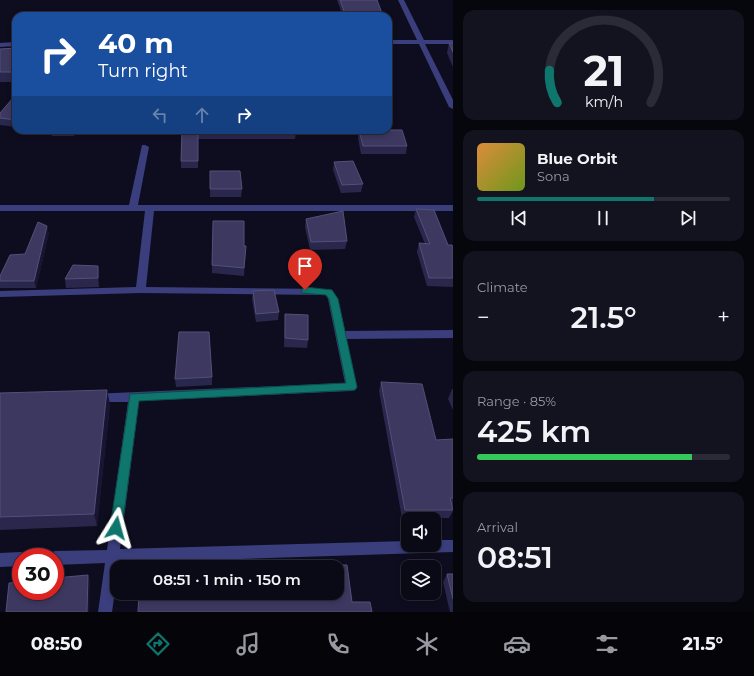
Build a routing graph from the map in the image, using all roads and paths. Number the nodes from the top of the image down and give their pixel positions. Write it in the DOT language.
graph roads {
  1 [pos="401,0"];
  2 [pos="392,42"];
  3 [pos="421,42"];
  4 [pos="453,42"];
  5 [pos="12,44"];
  6 [pos="0,45"];
  7 [pos="453,107"];
  8 [pos="145,147"];
  9 [pos="0,208"];
  10 [pos="133,208"];
  11 [pos="150,208"];
  12 [pos="453,208"];
  13 [pos="141,290"];
  14 [pos="0,294"];
  15 [pos="453,334"];
  16 [pos="341,335"];
  17 [pos="87,397"];
  18 [pos="134,397"];
  19 [pos="453,546"];
  20 [pos="112,556"];
  21 [pos="64,558"];
  22 [pos="0,560"];
  23 [pos="12,560"];
  24 [pos="105,612"];
  1 -- 3 [label="street"];
  2 -- 3 [label="street"];
  3 -- 4 [label="street"];
  3 -- 7 [label="street"];
  5 -- 6 [label="street"];
  8 -- 10 [label="street"];
  9 -- 10 [label="street"];
  10 -- 11 [label="street"];
  11 -- 12 [label="street"];
  11 -- 13 [label="street"];
  13 -- 14 [label="street"];
  13 -- 16 [label="street"];
  15 -- 16 [label="street"];
  16 -- 18 [label="street"];
  17 -- 18 [label="street"];
  18 -- 20 [label="street"];
  19 -- 20 [label="street"];
  20 -- 21 [label="street"];
  20 -- 24 [label="street"];
  22 -- 23 [label="street"];
}
